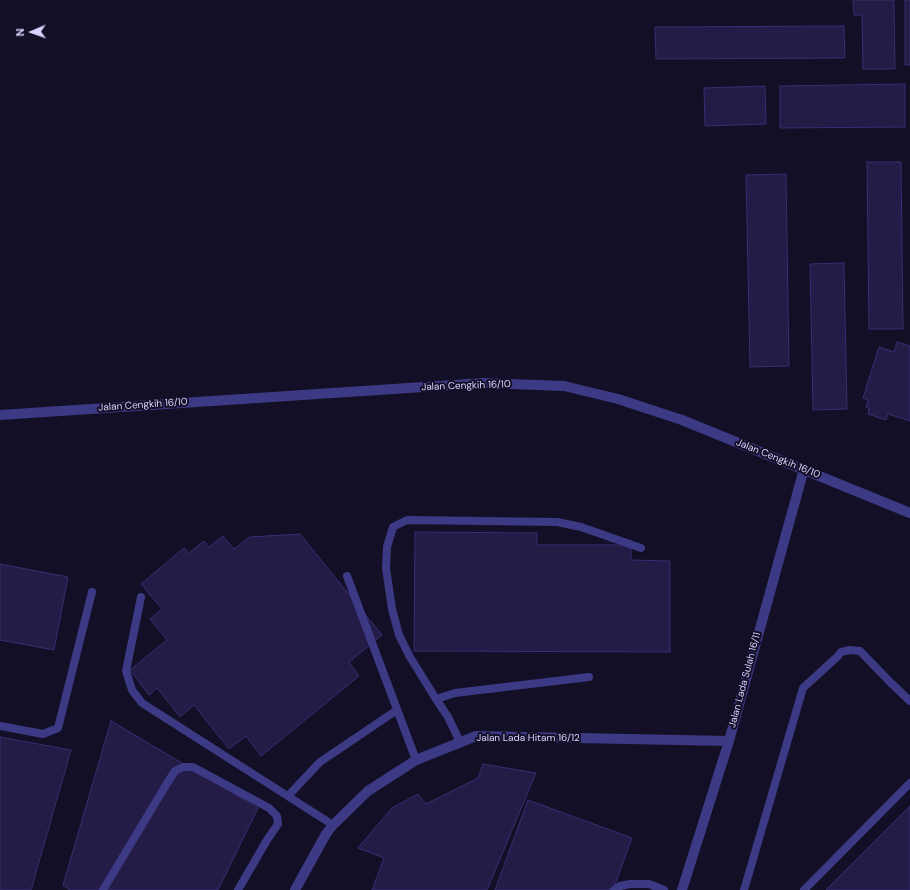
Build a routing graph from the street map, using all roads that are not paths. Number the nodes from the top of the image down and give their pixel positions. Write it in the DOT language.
graph roads {
  1 [pos="0,415"];
  2 [pos="804,469"];
  3 [pos="910,513"];
  4 [pos="641,548"];
  5 [pos="347,576"];
  6 [pos="92,592"];
  7 [pos="141,597"];
  8 [pos="589,677"];
  9 [pos="436,699"];
  10 [pos="910,701"];
  11 [pos="397,710"];
  12 [pos="0,726"];
  13 [pos="729,741"];
  14 [pos="460,742"];
  15 [pos="416,760"];
  16 [pos="910,783"];
  17 [pos="288,796"];
  18 [pos="333,825"];
  19 [pos="103,890"];
  20 [pos="238,890"];
  21 [pos="295,890"];
  22 [pos="614,890"];
  23 [pos="664,890"];
  24 [pos="682,890"];
  25 [pos="744,890"];
  26 [pos="804,890"];
  1 -- 2 [label="street, Jalan Cengkih 16/10"];
  2 -- 3 [label="street, Jalan Cengkih 16/10"];
  2 -- 13 [label="street, Jalan Lada Sulah 16/11"];
  4 -- 9 [label="lane"];
  5 -- 11 [label="lane"];
  6 -- 12 [label="lane"];
  7 -- 17 [label="lane"];
  8 -- 9 [label="lane"];
  9 -- 14 [label="lane"];
  10 -- 25 [label="lane"];
  11 -- 15 [label="lane"];
  11 -- 17 [label="lane"];
  13 -- 14 [label="street, Jalan Lada Hitam 16/12"];
  13 -- 24 [label="street, Jalan Lada Sulah 16/11"];
  14 -- 15 [label="street, Jalan Lada Hitam 16/12"];
  15 -- 18 [label="street, Jalan Lada Hitam 16/12"];
  16 -- 26 [label="lane"];
  17 -- 18 [label="lane"];
  18 -- 21 [label="street, Jalan Lada Hitam 16/12"];
  19 -- 20 [label="lane"];
  22 -- 23 [label="lane"];
}
